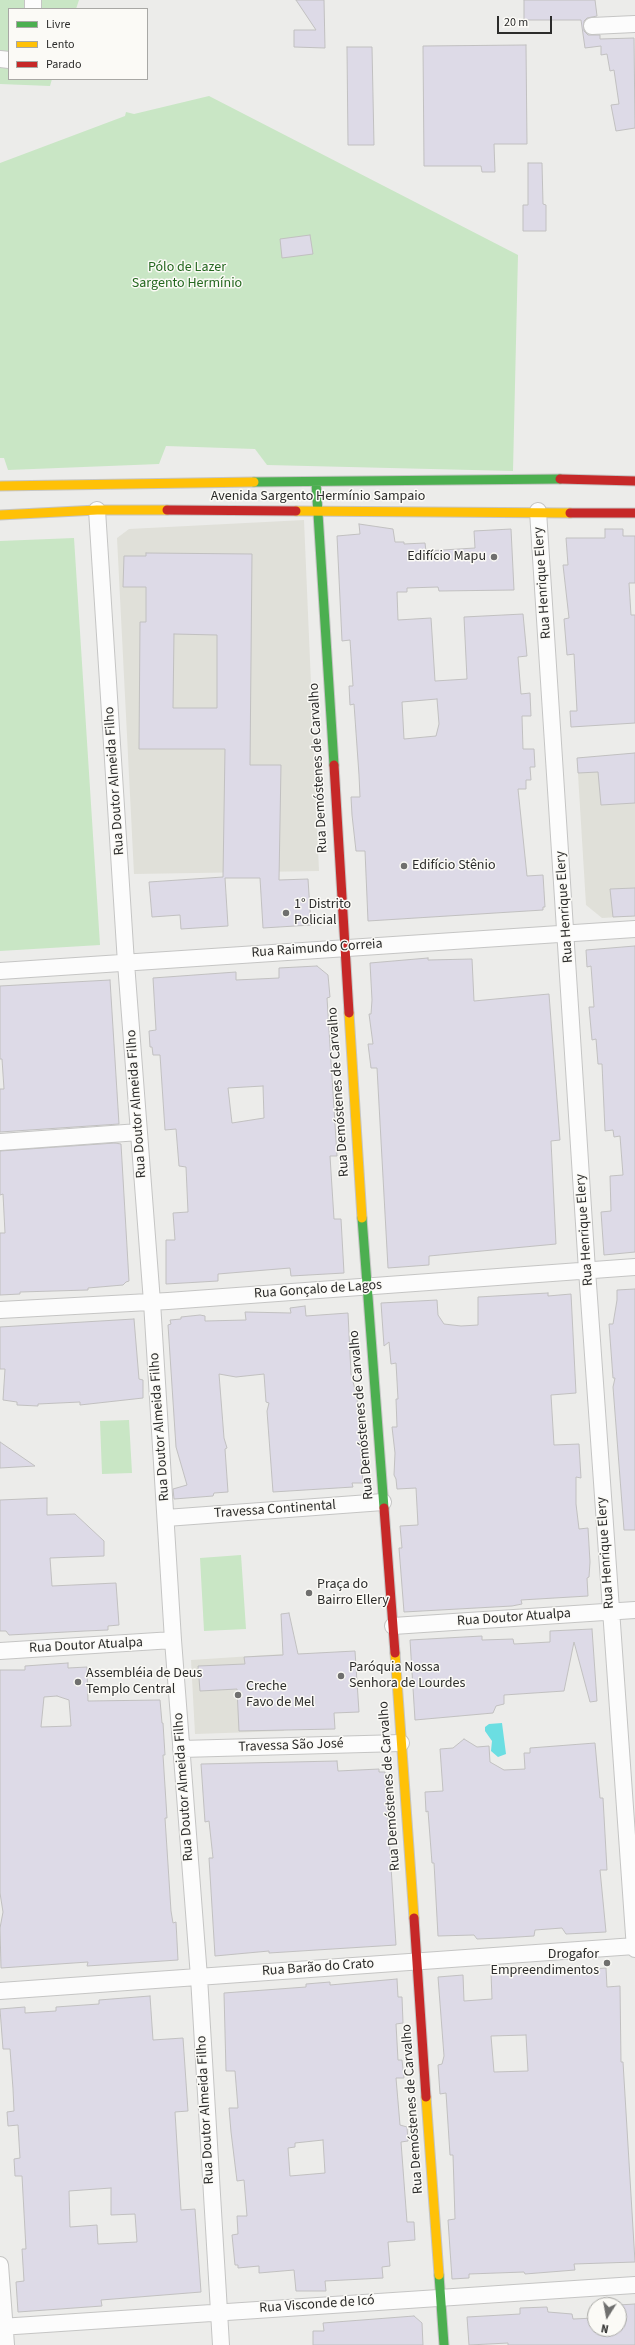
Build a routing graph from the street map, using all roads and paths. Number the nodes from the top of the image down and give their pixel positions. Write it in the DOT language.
graph roads {
  1 [pos="635,24"];
  2 [pos="592,26"];
  3 [pos="635,481"];
  4 [pos="316,482"];
  5 [pos="0,486"];
  6 [pos="97,510"];
  7 [pos="538,511"];
  8 [pos="318,512"];
  9 [pos="635,513"];
  10 [pos="0,515"];
  11 [pos="635,929"];
  12 [pos="567,932"];
  13 [pos="344,947"];
  14 [pos="126,963"];
  15 [pos="0,971"];
  16 [pos="139,1132"];
  17 [pos="0,1142"];
  18 [pos="635,1268"];
  19 [pos="587,1270"];
  20 [pos="366,1287"];
  21 [pos="152,1302"];
  22 [pos="0,1310"];
  23 [pos="383,1502"];
  24 [pos="166,1518"];
  25 [pos="635,1610"];
  26 [pos="611,1612"];
  27 [pos="393,1626"];
  28 [pos="173,1640"];
  29 [pos="0,1651"];
  30 [pos="401,1743"];
  31 [pos="181,1749"];
  32 [pos="635,1947"];
  33 [pos="417,1961"];
  34 [pos="199,1977"];
  35 [pos="0,1991"];
  36 [pos="0,2265"];
  37 [pos="635,2286"];
  38 [pos="440,2298"];
  39 [pos="218,2311"];
  40 [pos="2,2327"];
  41 [pos="6,2345"];
  42 [pos="221,2345"];
  43 [pos="444,2345"];
  1 -- 2 [label="street"];
  3 -- 4 [label="street, Avenida Sargento Hermínio Sampaio"];
  4 -- 5 [label="street, Avenida Sargento Hermínio Sampaio"];
  4 -- 8 [label="street, Rua Demóstenes de Carvalho"];
  6 -- 8 [label="street, Avenida Sargento Hermínio Sampaio"];
  6 -- 10 [label="street, Avenida Sargento Hermínio Sampaio"];
  6 -- 14 [label="street, Rua Doutor Almeida Filho"];
  7 -- 8 [label="street, Avenida Sargento Hermínio Sampaio"];
  7 -- 9 [label="street, Avenida Sargento Hermínio Sampaio"];
  7 -- 12 [label="street, Rua Henrique Elery"];
  8 -- 13 [label="street, Rua Demóstenes de Carvalho"];
  11 -- 12 [label="street, Rua Raimundo Correia"];
  12 -- 13 [label="street, Rua Raimundo Correia"];
  12 -- 19 [label="street, Rua Henrique Elery"];
  13 -- 14 [label="street, Rua Raimundo Correia"];
  13 -- 20 [label="street, Rua Demóstenes de Carvalho"];
  14 -- 15 [label="street, Rua Raimundo Correia"];
  14 -- 16 [label="street, Rua Doutor Almeida Filho"];
  16 -- 17 [label="street"];
  16 -- 21 [label="street, Rua Doutor Almeida Filho"];
  18 -- 19 [label="street, Rua Gonçalo de Lagos"];
  19 -- 20 [label="street, Rua Gonçalo de Lagos"];
  19 -- 26 [label="street, Rua Henrique Elery"];
  20 -- 21 [label="street, Rua Gonçalo de Lagos"];
  20 -- 23 [label="street, Rua Demóstenes de Carvalho"];
  21 -- 22 [label="street, Rua Gonçalo de Lagos"];
  21 -- 24 [label="street, Rua Doutor Almeida Filho"];
  23 -- 24 [label="street, Travessa Continental"];
  23 -- 27 [label="street, Rua Demóstenes de Carvalho"];
  24 -- 28 [label="street, Rua Doutor Almeida Filho"];
  25 -- 26 [label="street, Rua Doutor Atualpa"];
  26 -- 27 [label="street, Rua Doutor Atualpa"];
  26 -- 32 [label="street, Rua Henrique Elery"];
  27 -- 30 [label="street, Rua Demóstenes de Carvalho"];
  28 -- 29 [label="street, Rua Doutor Atualpa"];
  28 -- 31 [label="street, Rua Doutor Almeida Filho"];
  30 -- 31 [label="street, Travessa São José"];
  30 -- 33 [label="street, Rua Demóstenes de Carvalho"];
  31 -- 34 [label="street, Rua Doutor Almeida Filho"];
  32 -- 33 [label="street, Rua Barão do Crato"];
  33 -- 34 [label="street, Rua Barão do Crato"];
  33 -- 38 [label="street, Rua Demóstenes de Carvalho"];
  34 -- 35 [label="street, Rua Barão do Crato"];
  34 -- 39 [label="street, Rua Doutor Almeida Filho"];
  36 -- 40 [label="street"];
  37 -- 38 [label="street, Rua Visconde de Icó"];
  38 -- 39 [label="street, Rua Visconde de Icó"];
  38 -- 43 [label="street, Rua Demóstenes de Carvalho"];
  39 -- 40 [label="street, Rua Visconde de Icó"];
  39 -- 42 [label="street, Rua Doutor Almeida Filho"];
  40 -- 41 [label="street"];
}
